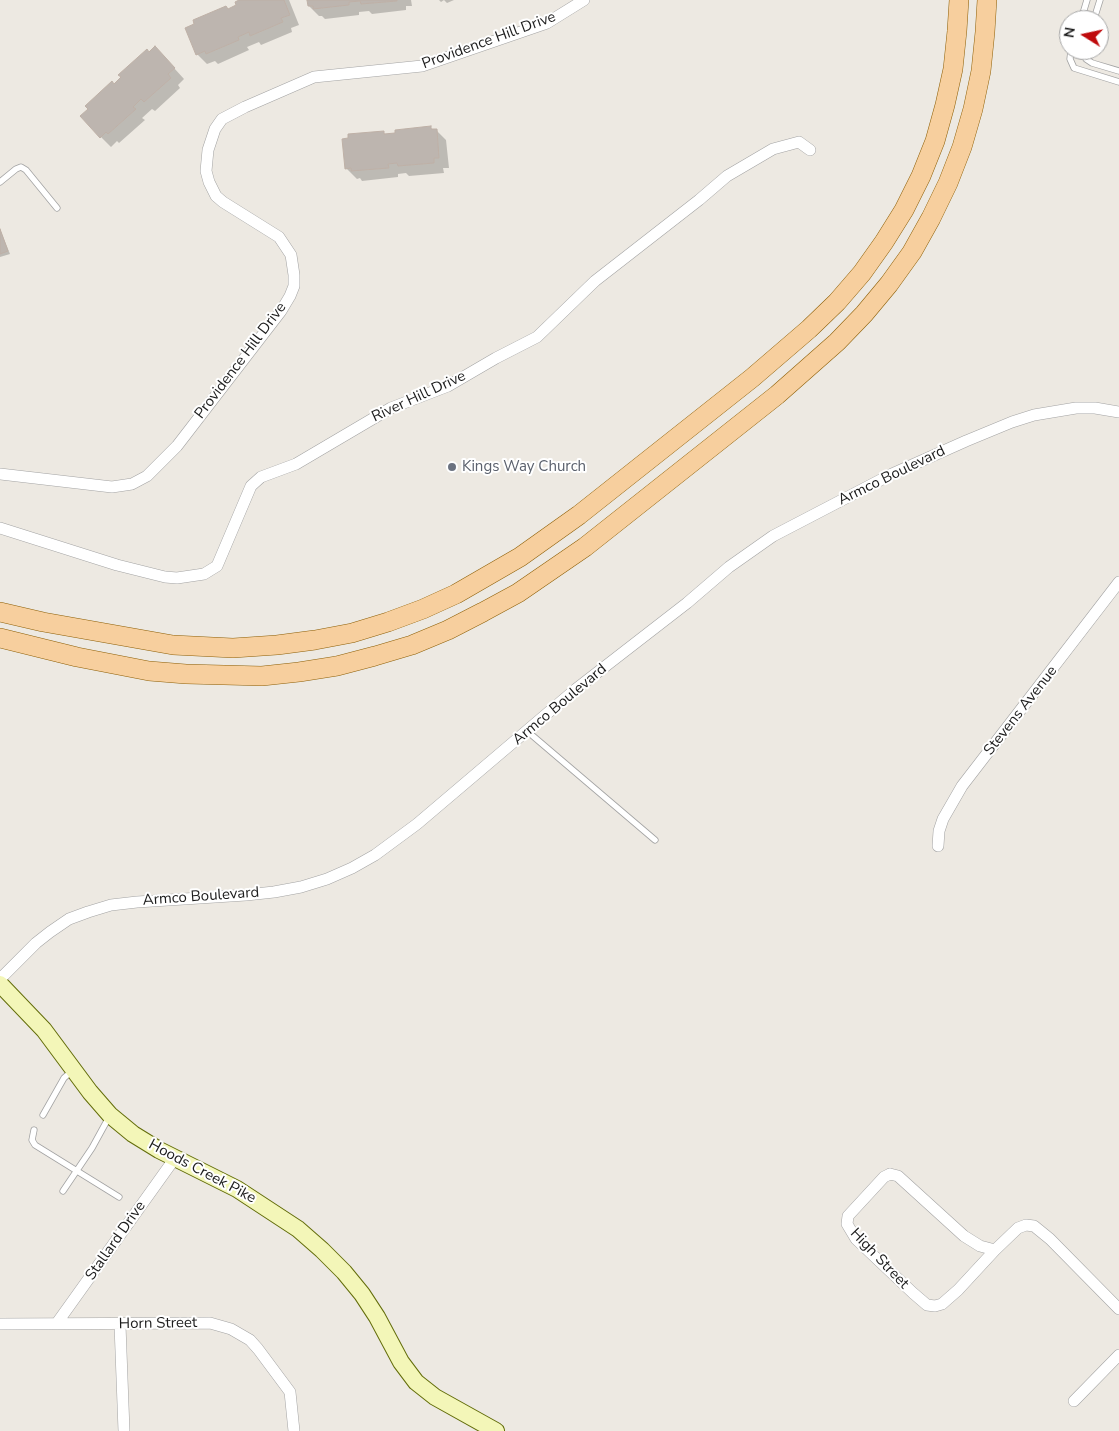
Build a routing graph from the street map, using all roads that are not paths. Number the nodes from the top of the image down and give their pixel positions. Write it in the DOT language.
graph roads {
  1 [pos="584,0"];
  2 [pos="959,0"];
  3 [pos="987,0"];
  4 [pos="1070,60"];
  5 [pos="1087,60"];
  6 [pos="1119,71"];
  7 [pos="1119,82"];
  8 [pos="810,150"];
  9 [pos="0,182"];
  10 [pos="57,208"];
  11 [pos="1119,412"];
  12 [pos="0,474"];
  13 [pos="0,528"];
  14 [pos="1119,582"];
  15 [pos="0,612"];
  16 [pos="0,638"];
  17 [pos="527,731"];
  18 [pos="655,840"];
  19 [pos="938,846"];
  20 [pos="0,979"];
  21 [pos="0,984"];
  22 [pos="74,1070"];
  23 [pos="43,1115"];
  24 [pos="110,1115"];
  25 [pos="34,1130"];
  26 [pos="175,1158"];
  27 [pos="76,1172"];
  28 [pos="63,1191"];
  29 [pos="119,1197"];
  30 [pos="995,1250"];
  31 [pos="1119,1309"];
  32 [pos="56,1323"];
  33 [pos="0,1324"];
  34 [pos="120,1325"];
  35 [pos="1119,1355"];
  36 [pos="1074,1401"];
  37 [pos="124,1431"];
  38 [pos="294,1431"];
  39 [pos="496,1431"];
  1 -- 12 [label="street, Providence Hill Drive"];
  2 -- 15 [label="main road"];
  3 -- 16 [label="main road"];
  4 -- 7 [label="lane"];
  5 -- 6 [label="lane"];
  8 -- 13 [label="street, River Hill Drive"];
  9 -- 10 [label="lane"];
  11 -- 17 [label="street, Armco Boulevard"];
  14 -- 19 [label="street, Stevens Avenue"];
  17 -- 18 [label="lane"];
  17 -- 20 [label="street, Armco Boulevard"];
  21 -- 22 [label="main road, Hoods Creek Pike"];
  22 -- 23 [label="lane"];
  22 -- 24 [label="main road, Hoods Creek Pike"];
  24 -- 26 [label="main road, Hoods Creek Pike"];
  24 -- 27 [label="lane"];
  25 -- 27 [label="lane"];
  26 -- 32 [label="street, Stallard Drive"];
  26 -- 39 [label="main road, Hoods Creek Pike"];
  27 -- 28 [label="lane"];
  27 -- 29 [label="lane"];
  30 -- 30 [label="street, High Street"];
  30 -- 31 [label="street, High Street"];
  32 -- 33 [label="street, Horn Street"];
  32 -- 34 [label="street, Horn Street"];
  34 -- 37 [label="street"];
  34 -- 38 [label="street, Horn Street"];
  35 -- 36 [label="street"];
}
